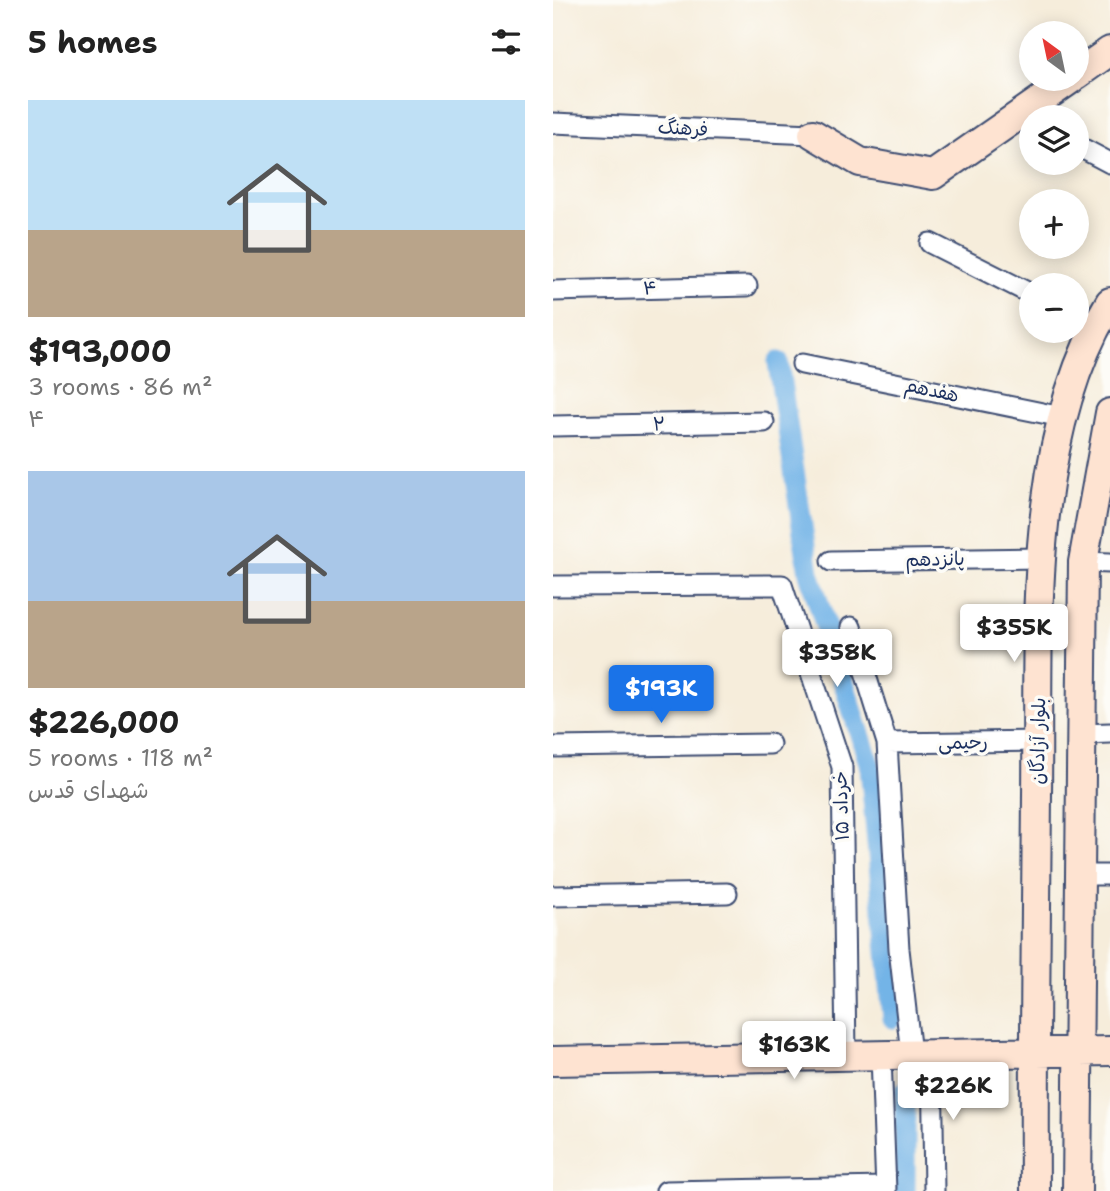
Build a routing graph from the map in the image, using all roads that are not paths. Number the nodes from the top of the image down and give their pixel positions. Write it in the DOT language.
graph roads {
  1 [pos="1110,51"];
  2 [pos="1089,66"];
  3 [pos="1053,91"];
  4 [pos="553,123"];
  5 [pos="813,134"];
  6 [pos="1089,152"];
  7 [pos="1110,163"];
  8 [pos="930,243"];
  9 [pos="747,286"];
  10 [pos="1019,288"];
  11 [pos="553,291"];
  12 [pos="1110,302"];
  13 [pos="1089,319"];
  14 [pos="1080,343"];
  15 [pos="802,364"];
  16 [pos="1110,415"];
  17 [pos="1062,417"];
  18 [pos="764,422"];
  19 [pos="553,426"];
  20 [pos="1040,558"];
  21 [pos="831,561"];
  22 [pos="1097,563"];
  23 [pos="553,586"];
  24 [pos="851,627"];
  25 [pos="1110,733"];
  26 [pos="1082,734"];
  27 [pos="1038,741"];
  28 [pos="887,743"];
  29 [pos="770,744"];
  30 [pos="553,747"];
  31 [pos="1080,875"];
  32 [pos="1110,875"];
  33 [pos="727,893"];
  34 [pos="553,896"];
  35 [pos="1078,1051"];
  36 [pos="1110,1051"];
  37 [pos="1034,1052"];
  38 [pos="922,1054"];
  39 [pos="846,1055"];
  40 [pos="881,1055"];
  41 [pos="553,1061"];
  42 [pos="886,1189"];
  43 [pos="666,1191"];
  44 [pos="934,1191"];
  45 [pos="1035,1191"];
  46 [pos="1077,1191"];
  1 -- 2 [label="main road"];
  3 -- 5 [label="main road"];
  4 -- 5 [label="street, فرهنگ"];
  6 -- 7 [label="street"];
  8 -- 10 [label="street"];
  9 -- 11 [label="street, ۴"];
  12 -- 13 [label="main road, بلوار آزادگان"];
  14 -- 17 [label="main road, بلوار آزادگان"];
  15 -- 17 [label="street, هفدهم"];
  16 -- 22 [label="main road"];
  17 -- 20 [label="main road, بلوار آزادگان"];
  18 -- 19 [label="street, ۲"];
  20 -- 21 [label="street, پانزدهم"];
  20 -- 27 [label="main road, بلوار آزادگان"];
  22 -- 26 [label="main road"];
  23 -- 39 [label="street, ۱۵ خرداد"];
  24 -- 28 [label="street"];
  25 -- 26 [label="street"];
  26 -- 31 [label="main road"];
  27 -- 28 [label="street, رحیمی"];
  27 -- 37 [label="main road, بلوار آزادگان"];
  28 -- 38 [label="street"];
  29 -- 30 [label="street"];
  31 -- 32 [label="street"];
  31 -- 35 [label="main road"];
  33 -- 34 [label="street"];
  35 -- 36 [label="main road"];
  35 -- 37 [label="main road"];
  35 -- 46 [label="main road"];
  37 -- 38 [label="main road"];
  37 -- 45 [label="main road, بلوار آزادگان"];
  38 -- 40 [label="main road"];
  38 -- 44 [label="street"];
  39 -- 40 [label="main road"];
  39 -- 41 [label="main road"];
  40 -- 42 [label="street"];
  42 -- 43 [label="street"];
}
